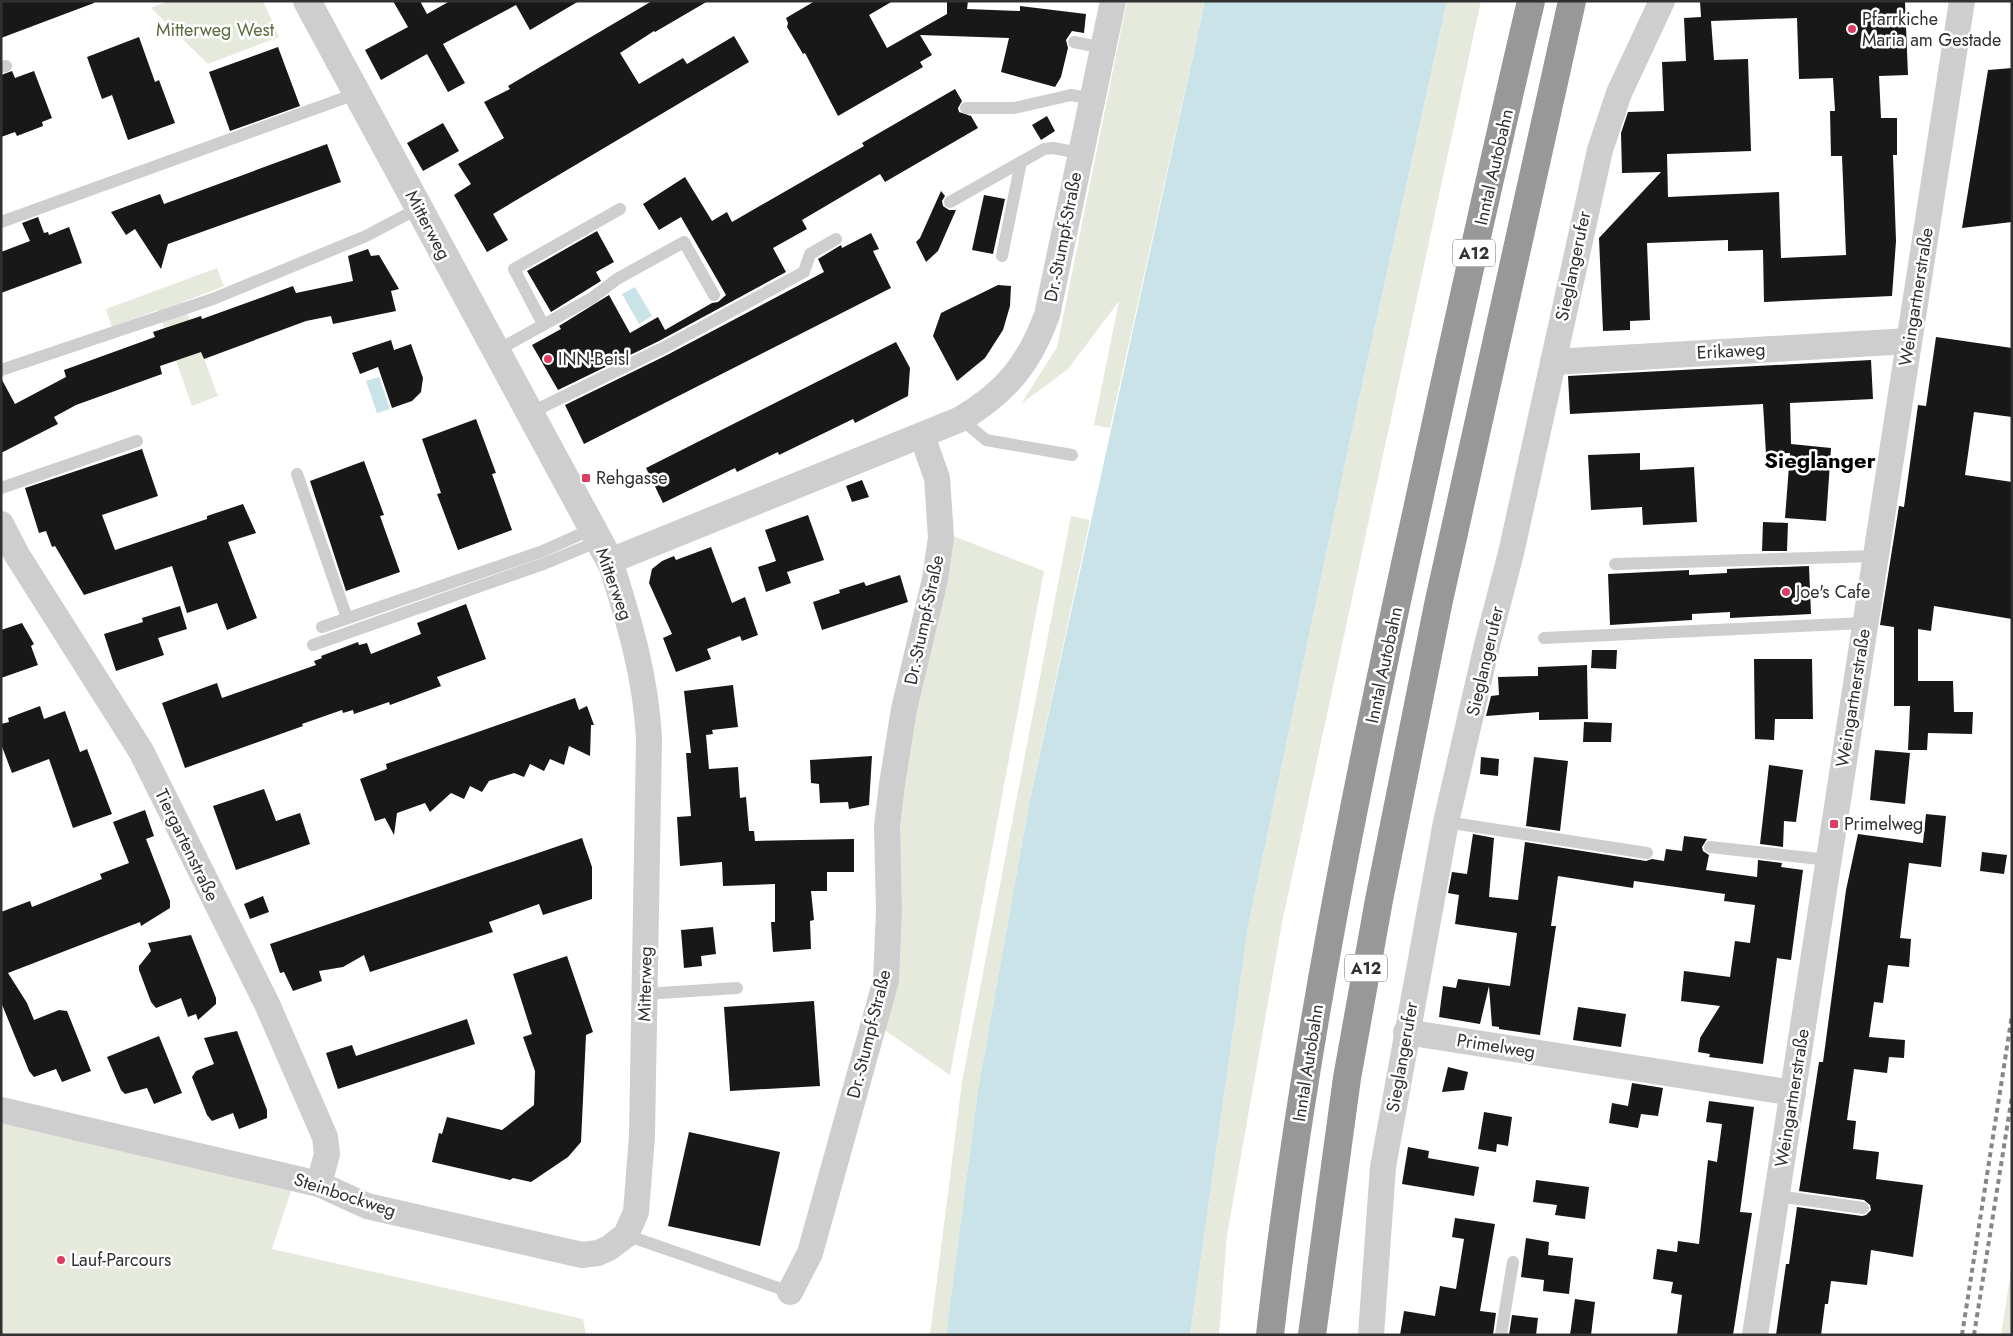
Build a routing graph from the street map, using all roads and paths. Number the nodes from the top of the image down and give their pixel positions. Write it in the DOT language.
graph roads {
  1 [pos="308,1"];
  2 [pos="1113,1"];
  3 [pos="1531,1"];
  4 [pos="1572,1"];
  5 [pos="1662,1"];
  6 [pos="1962,1"];
  7 [pos="1074,42"];
  8 [pos="1103,48"];
  9 [pos="358,94"];
  10 [pos="1092,99"];
  11 [pos="966,108"];
  12 [pos="1080,153"];
  13 [pos="1021,162"];
  14 [pos="950,202"];
  15 [pos="419,208"];
  16 [pos="620,208"];
  17 [pos="1,222"];
  18 [pos="836,239"];
  19 [pos="1002,256"];
  20 [pos="714,295"];
  21 [pos="543,324"];
  22 [pos="1909,341"];
  23 [pos="496,351"];
  24 [pos="1553,362"];
  25 [pos="1,370"];
  26 [pos="530,413"];
  27 [pos="961,419"];
  28 [pos="922,436"];
  29 [pos="137,441"];
  30 [pos="1072,454"];
  31 [pos="297,474"];
  32 [pos="1,488"];
  33 [pos="1,524"];
  34 [pos="600,543"];
  35 [pos="1875,556"];
  36 [pos="9,558"];
  37 [pos="1615,564"];
  38 [pos="347,618"];
  39 [pos="1865,623"];
  40 [pos="322,627"];
  41 [pos="1544,638"];
  42 [pos="313,645"];
  43 [pos="1446,822"];
  44 [pos="1710,846"];
  45 [pos="1646,853"];
  46 [pos="1829,860"];
  47 [pos="737,988"];
  48 [pos="645,994"];
  49 [pos="1406,1032"];
  50 [pos="1793,1093"];
  51 [pos="1,1110"];
  52 [pos="319,1184"];
  53 [pos="1777,1196"];
  54 [pos="1863,1208"];
  55 [pos="626,1235"];
  56 [pos="1513,1262"];
  57 [pos="790,1292"];
  58 [pos="1270,1335"];
  59 [pos="1312,1335"];
  60 [pos="1371,1335"];
  61 [pos="1501,1335"];
  62 [pos="1756,1335"];
  1 -- 9 [label="street, Mitterweg"];
  2 -- 8 [label="street, Dr.-Stumpf-Straße"];
  3 -- 58 [label="highway, Inntal Autobahn / A12"];
  4 -- 59 [label="highway, A12"];
  5 -- 24 [label="street, Sieglangerufer"];
  6 -- 22 [label="street, Weingartnerstraße"];
  7 -- 8 [label="lane"];
  8 -- 10 [label="street, Dr.-Stumpf-Straße"];
  9 -- 15 [label="street, Mitterweg"];
  9 -- 17 [label="lane"];
  10 -- 11 [label="lane"];
  10 -- 12 [label="street, Dr.-Stumpf-Straße"];
  12 -- 13 [label="lane"];
  12 -- 27 [label="street, Dr.-Stumpf-Straße"];
  13 -- 14 [label="lane"];
  13 -- 19 [label="lane"];
  15 -- 23 [label="street, Mitterweg"];
  15 -- 25 [label="lane"];
  16 -- 21 [label="lane"];
  18 -- 26 [label="lane"];
  20 -- 21 [label="lane"];
  21 -- 23 [label="lane"];
  22 -- 24 [label="street, Erikaweg"];
  22 -- 35 [label="street, Weingartnerstraße"];
  23 -- 26 [label="street, Mitterweg"];
  24 -- 43 [label="street, Sieglangerufer"];
  26 -- 34 [label="street, Mitterweg"];
  27 -- 28 [label="street, Dr.-Stumpf-Straße"];
  27 -- 30 [label="lane"];
  28 -- 34 [label="street"];
  28 -- 57 [label="street, Dr.-Stumpf-Straße"];
  29 -- 32 [label="lane"];
  31 -- 38 [label="lane"];
  33 -- 36 [label="street, Tiergartenstraße"];
  34 -- 38 [label="lane"];
  34 -- 42 [label="lane"];
  34 -- 48 [label="street, Mitterweg"];
  35 -- 37 [label="lane"];
  35 -- 39 [label="street, Weingartnerstraße"];
  36 -- 52 [label="street, Tiergartenstraße"];
  38 -- 40 [label="lane"];
  39 -- 41 [label="lane"];
  39 -- 46 [label="street, Weingartnerstraße"];
  43 -- 45 [label="lane"];
  43 -- 49 [label="street, Sieglangerufer"];
  44 -- 46 [label="lane"];
  46 -- 50 [label="street, Weingartnerstraße"];
  47 -- 48 [label="lane"];
  48 -- 55 [label="street, Mitterweg"];
  49 -- 50 [label="street, Primelweg"];
  49 -- 60 [label="street, Sieglangerufer"];
  50 -- 53 [label="street, Weingartnerstraße"];
  51 -- 52 [label="street, Steinbockweg"];
  52 -- 55 [label="street, Steinbockweg"];
  53 -- 54 [label="lane"];
  53 -- 62 [label="street, Weingartnerstraße"];
  55 -- 57 [label="lane"];
  56 -- 61 [label="lane"];
}
